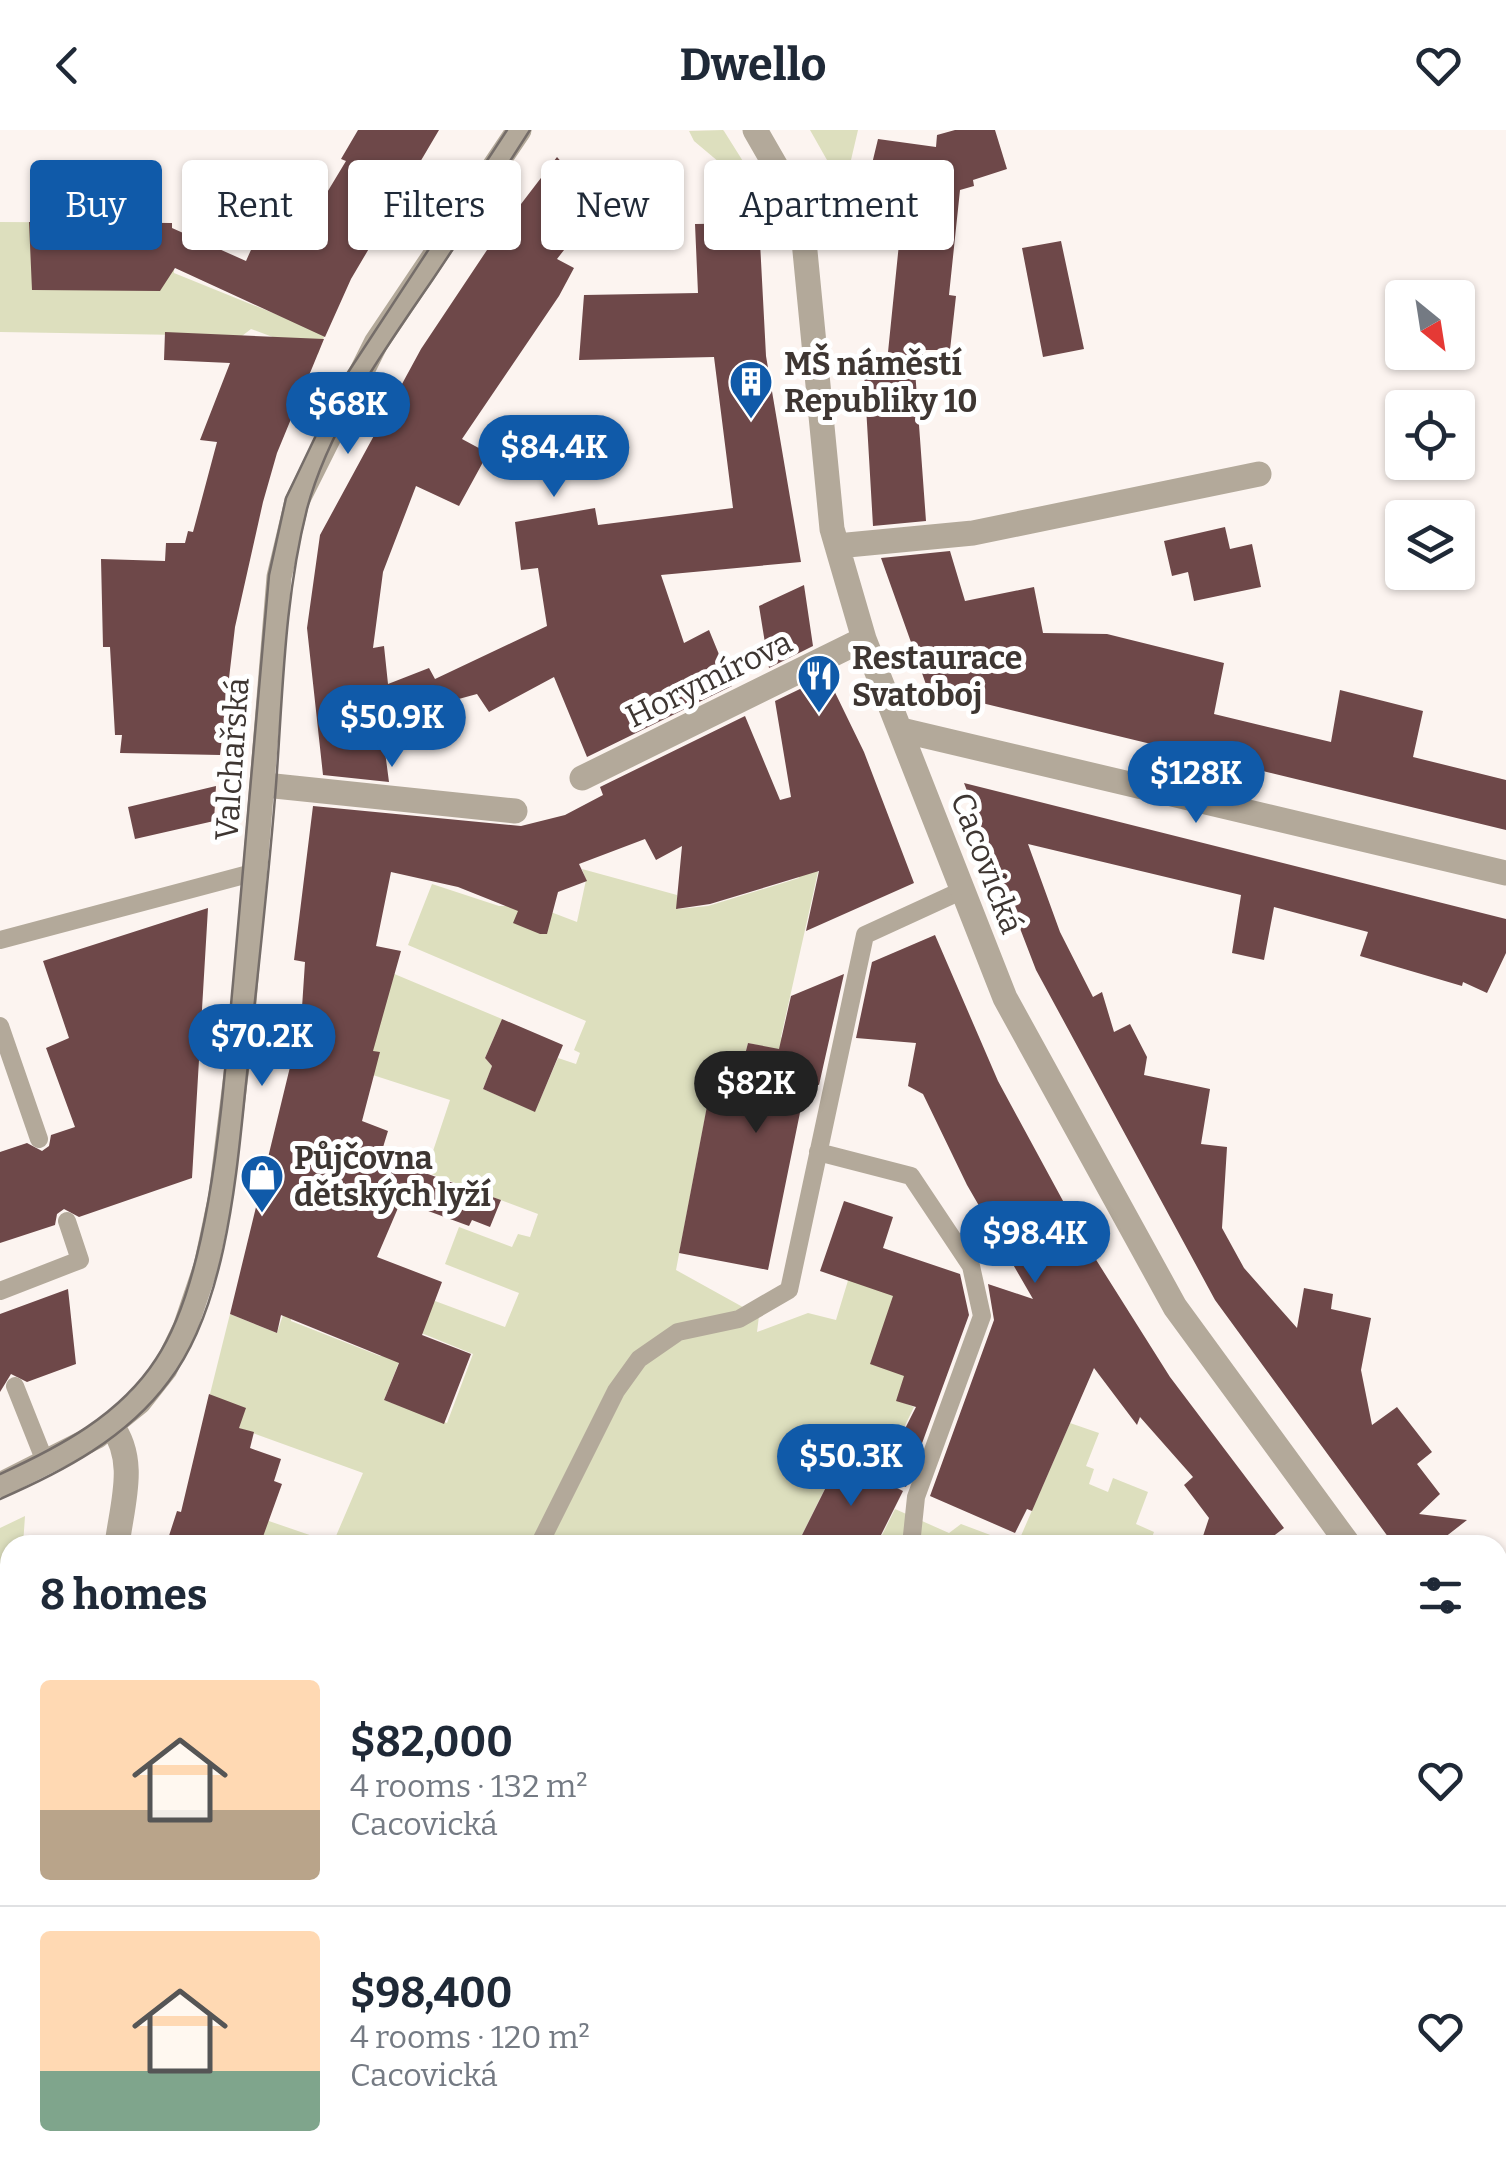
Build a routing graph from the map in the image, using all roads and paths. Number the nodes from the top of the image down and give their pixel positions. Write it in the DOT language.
graph roads {
  1 [pos="519,130"];
  2 [pos="755,130"];
  3 [pos="1259,474"];
  4 [pos="837,546"];
  5 [pos="864,638"];
  6 [pos="900,730"];
  7 [pos="582,778"];
  8 [pos="264,785"];
  9 [pos="515,811"];
  10 [pos="256,872"];
  11 [pos="1506,873"];
  12 [pos="963,890"];
  13 [pos="0,940"];
  14 [pos="0,1026"];
  15 [pos="39,1139"];
  16 [pos="818,1152"];
  17 [pos="67,1220"];
  18 [pos="0,1291"];
  19 [pos="15,1386"];
  20 [pos="111,1424"];
  21 [pos="46,1464"];
  22 [pos="0,1486"];
  23 [pos="118,1535"];
  24 [pos="544,1535"];
  25 [pos="912,1535"];
  26 [pos="1341,1535"];
  1 -- 8 [label="street, Valchařská"];
  2 -- 4 [label="street, Cacovická"];
  3 -- 4 [label="street"];
  4 -- 5 [label="street, Cacovická"];
  5 -- 6 [label="street, Cacovická"];
  5 -- 7 [label="street, Horymírova"];
  6 -- 11 [label="street"];
  6 -- 12 [label="street, Cacovická"];
  8 -- 9 [label="street"];
  8 -- 10 [label="street, Valchařská"];
  10 -- 13 [label="lane"];
  10 -- 20 [label="street, Valchařská"];
  12 -- 16 [label="lane"];
  12 -- 26 [label="street, Cacovická"];
  14 -- 15 [label="lane"];
  16 -- 24 [label="lane"];
  16 -- 25 [label="lane"];
  17 -- 18 [label="lane"];
  19 -- 21 [label="lane"];
  20 -- 21 [label="street, Valchařská"];
  20 -- 23 [label="street"];
  21 -- 22 [label="street, Valchařská"];
}
